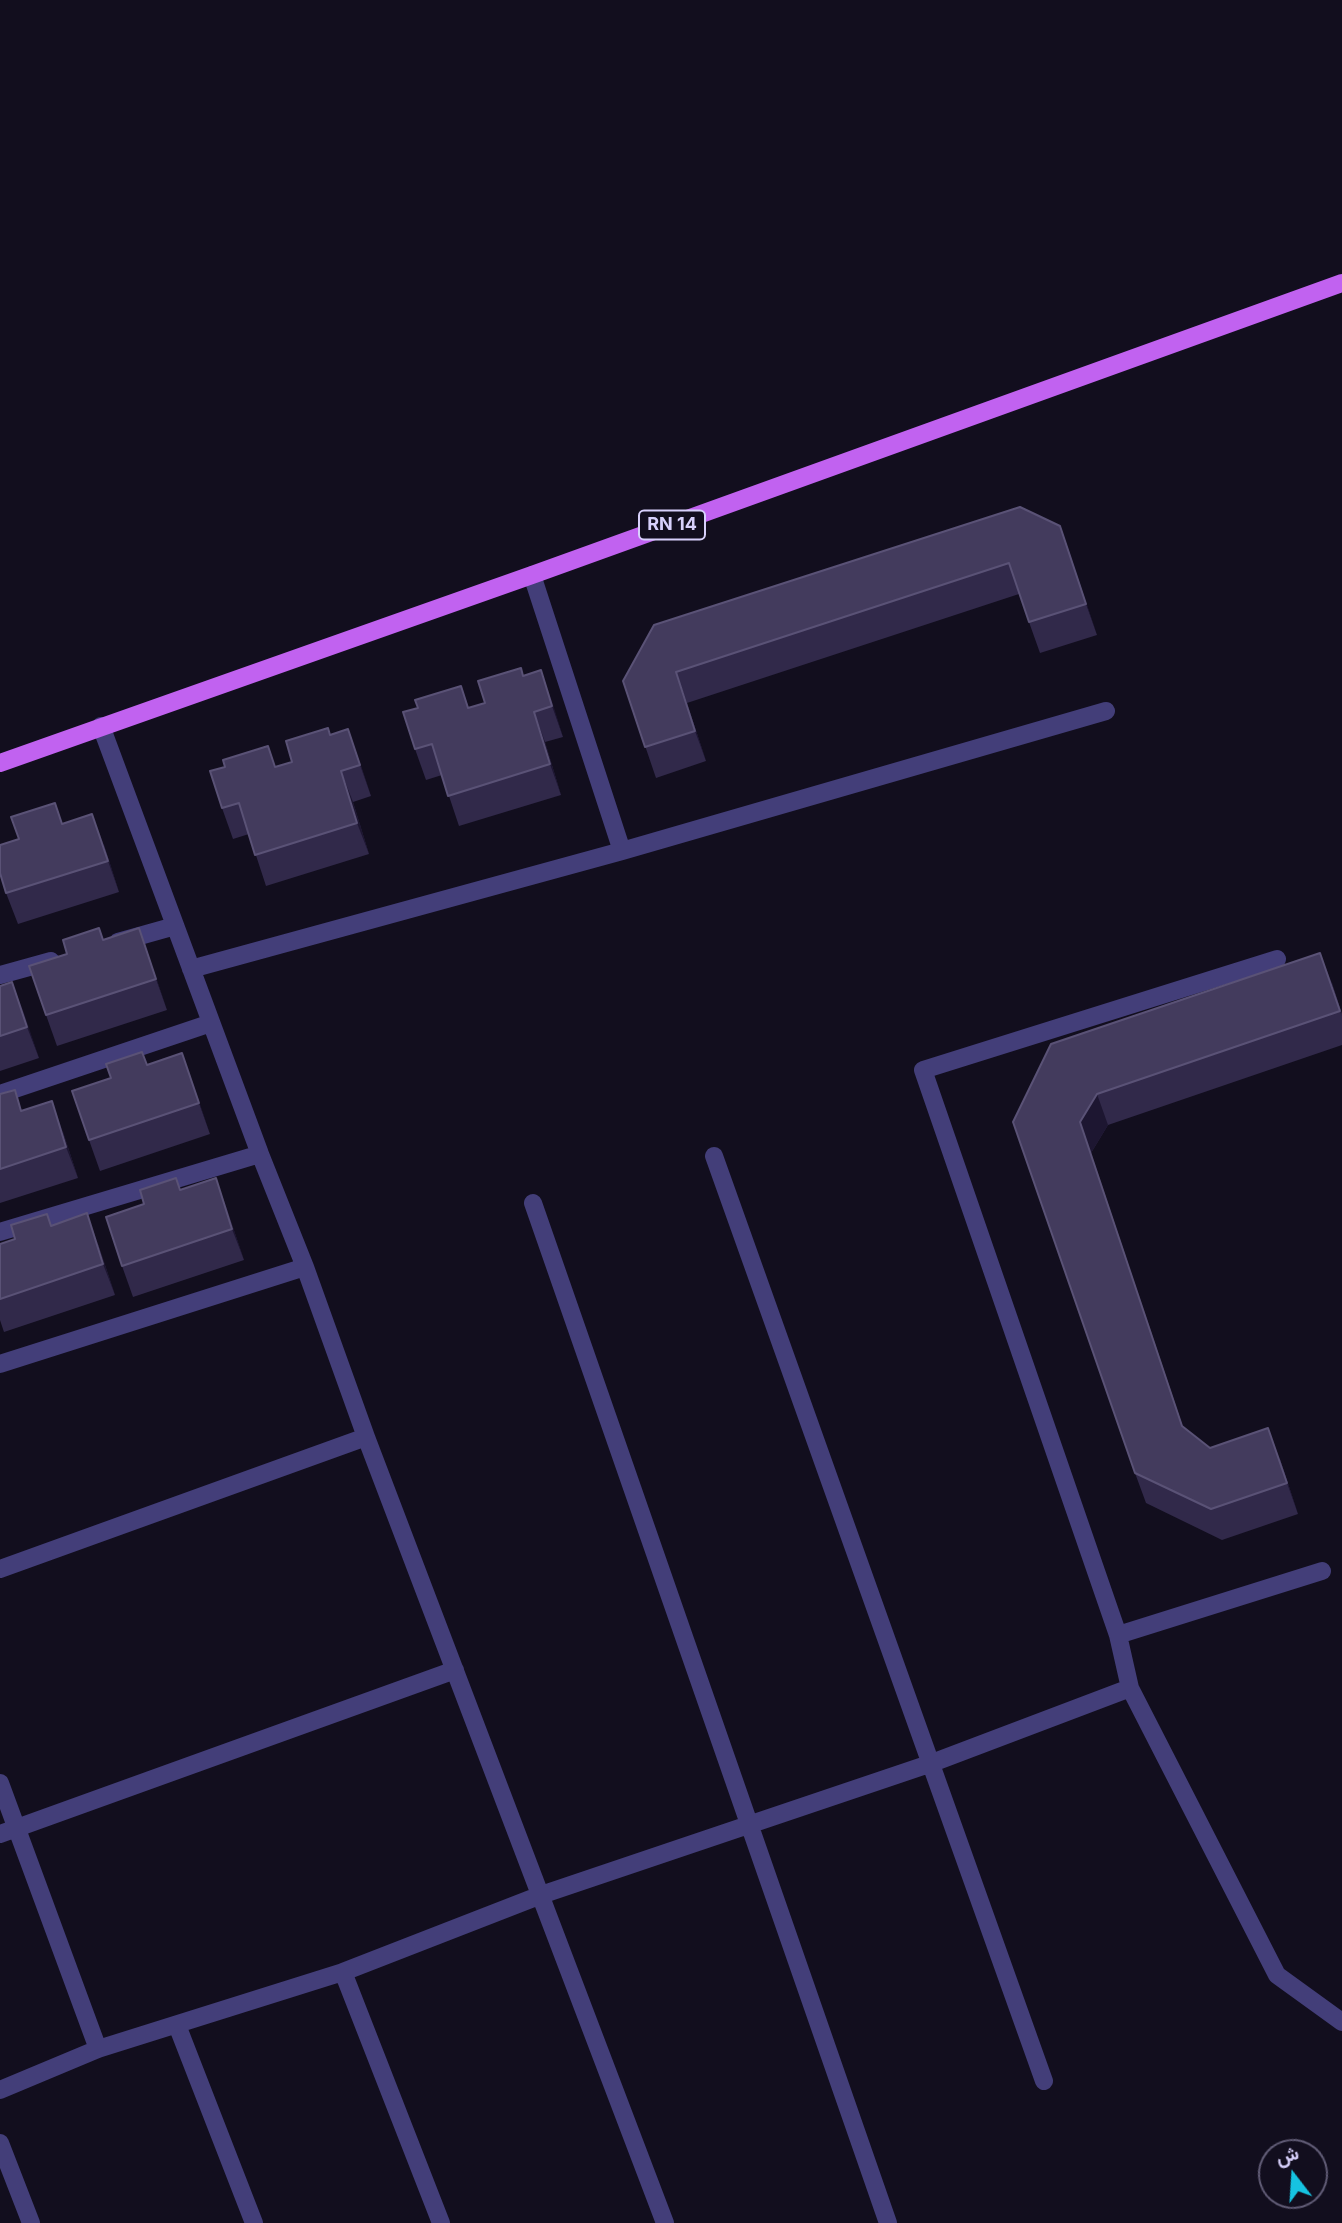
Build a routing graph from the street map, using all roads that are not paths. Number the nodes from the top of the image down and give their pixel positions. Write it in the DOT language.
graph roads {
  1 [pos="1342,282"];
  2 [pos="532,575"];
  3 [pos="1107,712"];
  4 [pos="101,726"];
  5 [pos="0,763"];
  6 [pos="622,851"];
  7 [pos="175,926"];
  8 [pos="108,945"];
  9 [pos="67,956"];
  10 [pos="1277,959"];
  11 [pos="191,969"];
  12 [pos="0,975"];
  13 [pos="211,1023"];
  14 [pos="0,1094"];
  15 [pos="260,1154"];
  16 [pos="715,1156"];
  17 [pos="533,1203"];
  18 [pos="0,1233"];
  19 [pos="305,1267"];
  20 [pos="0,1364"];
  21 [pos="366,1437"];
  22 [pos="0,1569"];
  23 [pos="1322,1572"];
  24 [pos="1118,1635"];
  25 [pos="455,1670"];
  26 [pos="1130,1688"];
  27 [pos="932,1763"];
  28 [pos="0,1783"];
  29 [pos="749,1824"];
  30 [pos="8,1831"];
  31 [pos="541,1895"];
  32 [pos="343,1972"];
  33 [pos="1342,2022"];
  34 [pos="177,2025"];
  35 [pos="98,2049"];
  36 [pos="1044,2081"];
  37 [pos="0,2090"];
  38 [pos="0,2143"];
  39 [pos="32,2223"];
  40 [pos="254,2223"];
  41 [pos="441,2223"];
  42 [pos="665,2223"];
  43 [pos="888,2223"];
  1 -- 2 [label="main road, RN 14"];
  2 -- 4 [label="main road, RN 14"];
  2 -- 6 [label="street"];
  3 -- 6 [label="street"];
  4 -- 5 [label="main road, RN 14"];
  4 -- 7 [label="street"];
  6 -- 11 [label="street"];
  7 -- 8 [label="street"];
  7 -- 11 [label="street"];
  9 -- 12 [label="street"];
  10 -- 24 [label="street"];
  11 -- 13 [label="street"];
  13 -- 14 [label="street"];
  13 -- 15 [label="street"];
  15 -- 18 [label="street"];
  15 -- 19 [label="street"];
  16 -- 27 [label="street"];
  17 -- 29 [label="street"];
  19 -- 20 [label="street"];
  19 -- 21 [label="street"];
  21 -- 22 [label="street"];
  21 -- 25 [label="street"];
  23 -- 24 [label="street"];
  24 -- 26 [label="street"];
  25 -- 30 [label="street"];
  25 -- 31 [label="street"];
  26 -- 27 [label="street"];
  26 -- 33 [label="street"];
  27 -- 29 [label="street"];
  27 -- 36 [label="street"];
  28 -- 30 [label="street"];
  29 -- 31 [label="street"];
  29 -- 43 [label="street"];
  30 -- 35 [label="street"];
  31 -- 32 [label="street"];
  31 -- 42 [label="street"];
  32 -- 34 [label="street"];
  32 -- 41 [label="street"];
  34 -- 35 [label="street"];
  34 -- 40 [label="street"];
  35 -- 37 [label="street"];
  38 -- 39 [label="street"];
}
